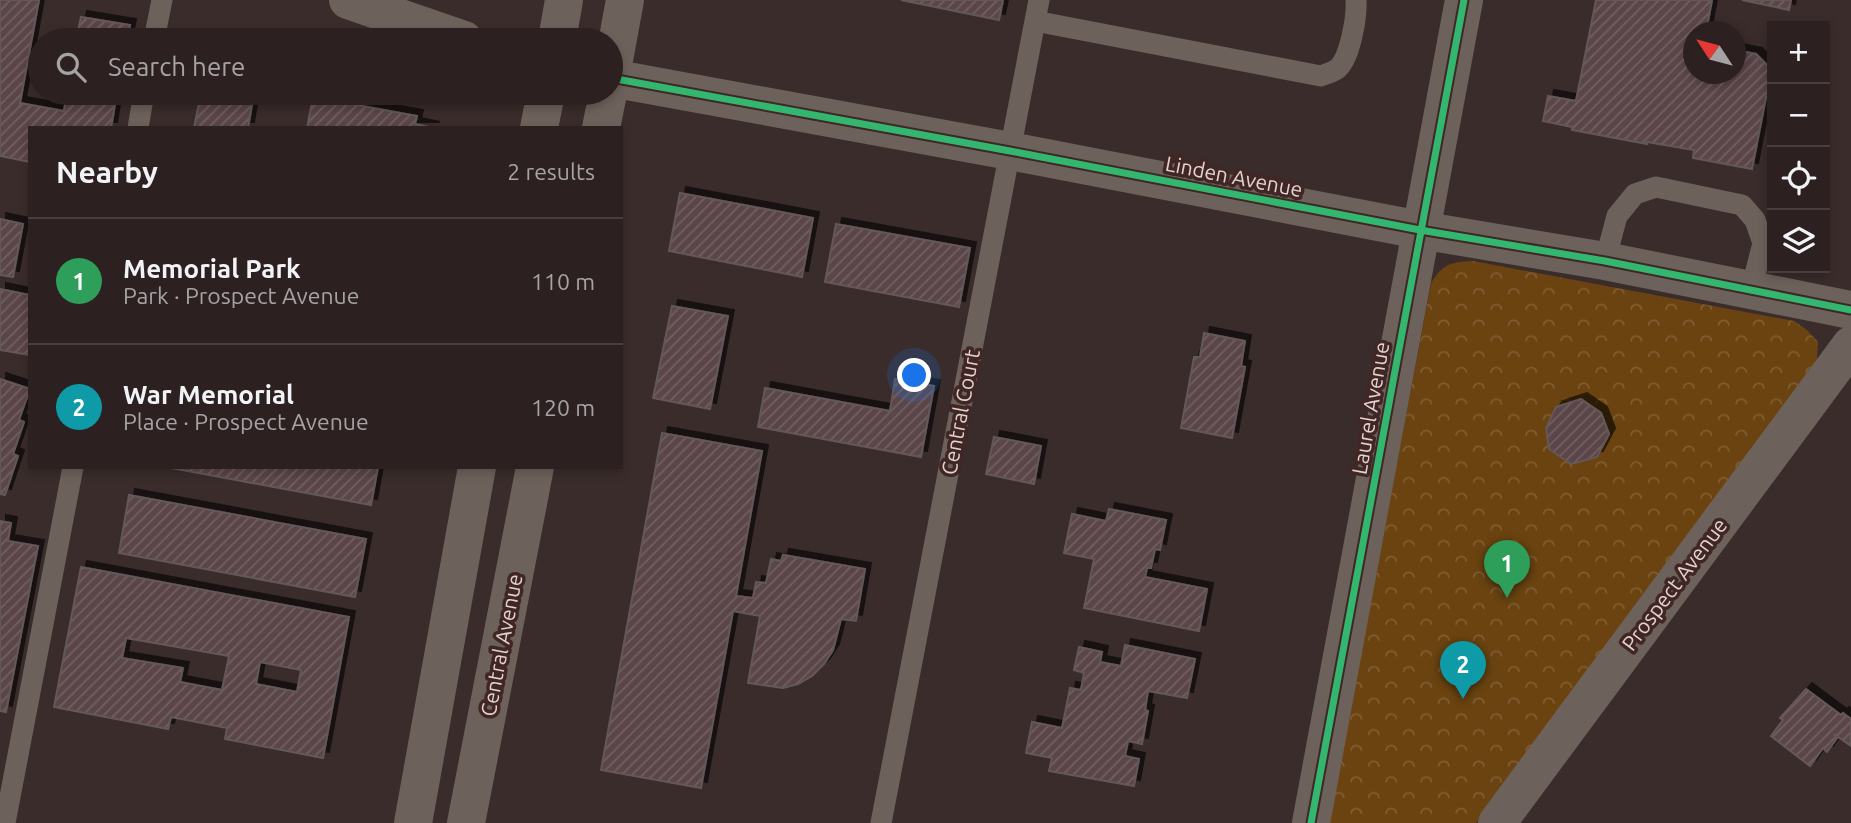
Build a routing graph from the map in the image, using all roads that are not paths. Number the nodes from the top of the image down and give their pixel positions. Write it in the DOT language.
graph roads {
  1 [pos="162,0"];
  2 [pos="348,0"];
  3 [pos="564,0"];
  4 [pos="625,0"];
  5 [pos="1039,0"];
  6 [pos="1356,0"];
  7 [pos="1458,1"];
  8 [pos="1035,21"];
  9 [pos="156,28"];
  10 [pos="429,28"];
  11 [pos="559,28"];
  12 [pos="620,28"];
  13 [pos="623,79"];
  14 [pos="142,105"];
  15 [pos="544,105"];
  16 [pos="606,105"];
  17 [pos="138,126"];
  18 [pos="539,126"];
  19 [pos="601,126"];
  20 [pos="1010,151"];
  21 [pos="1420,230"];
  22 [pos="1605,261"];
  23 [pos="1751,290"];
  24 [pos="1851,310"];
  25 [pos="1851,345"];
  26 [pos="73,469"];
  27 [pos="477,469"];
  28 [pos="535,469"];
  29 [pos="5,823"];
  30 [pos="413,823"];
  31 [pos="466,823"];
  32 [pos="881,823"];
  33 [pos="1311,823"];
  34 [pos="1497,823"];
  1 -- 9 [label="lane"];
  2 -- 10 [label="street"];
  3 -- 11 [label="street"];
  4 -- 12 [label="street"];
  5 -- 8 [label="lane, Central Court"];
  6 -- 8 [label="lane"];
  7 -- 21 [label="street, Laurel Avenue"];
  8 -- 20 [label="lane, Central Court"];
  13 -- 20 [label="street, Linden Avenue"];
  14 -- 17 [label="lane"];
  15 -- 18 [label="street"];
  16 -- 19 [label="street"];
  20 -- 21 [label="street, Linden Avenue"];
  20 -- 32 [label="lane, Central Court"];
  21 -- 22 [label="street, Linden Avenue"];
  21 -- 33 [label="street, Laurel Avenue"];
  22 -- 23 [label="street, Linden Avenue"];
  22 -- 23 [label="lane"];
  23 -- 24 [label="street, Linden Avenue"];
  25 -- 34 [label="street, Prospect Avenue"];
  26 -- 29 [label="lane"];
  27 -- 30 [label="street"];
  28 -- 31 [label="street, Central Avenue"];
}
